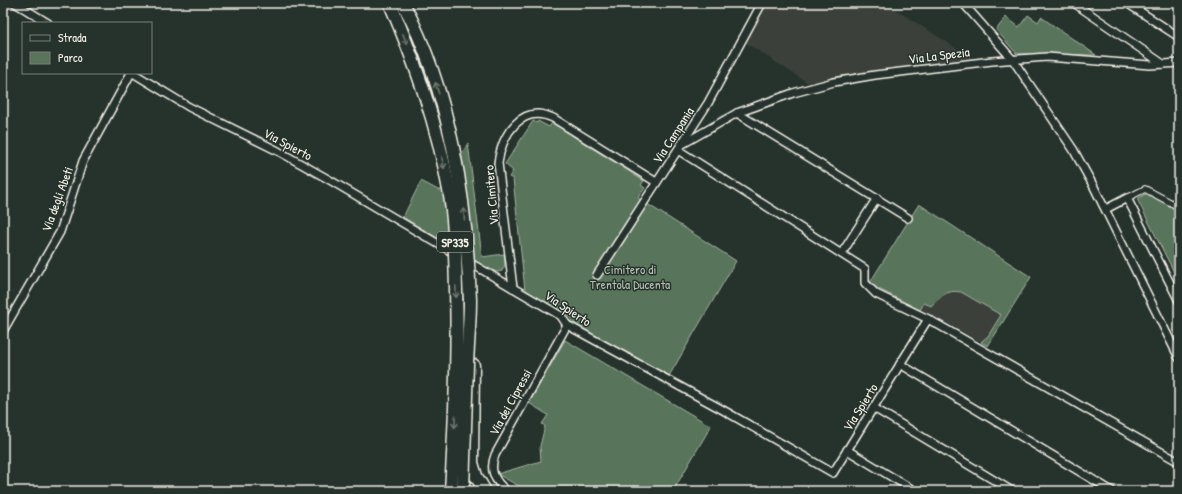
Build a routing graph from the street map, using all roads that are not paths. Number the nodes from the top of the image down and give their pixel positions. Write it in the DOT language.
graph roads {
  1 [pos="14,3"];
  2 [pos="390,3"];
  3 [pos="403,3"];
  4 [pos="762,3"];
  5 [pos="963,3"];
  6 [pos="1074,3"];
  7 [pos="1127,3"];
  8 [pos="46,22"];
  9 [pos="1179,37"];
  10 [pos="1013,60"];
  11 [pos="1179,63"];
  12 [pos="1163,64"];
  13 [pos="131,74"];
  14 [pos="134,74"];
  15 [pos="737,113"];
  16 [pos="696,122"];
  17 [pos="711,128"];
  18 [pos="680,147"];
  19 [pos="656,182"];
  20 [pos="877,198"];
  21 [pos="1128,198"];
  22 [pos="1179,207"];
  23 [pos="1106,209"];
  24 [pos="908,218"];
  25 [pos="842,253"];
  26 [pos="597,276"];
  27 [pos="513,288"];
  28 [pos="1179,300"];
  29 [pos="470,301"];
  30 [pos="928,318"];
  31 [pos="567,325"];
  32 [pos="3,331"];
  33 [pos="1179,358"];
  34 [pos="900,364"];
  35 [pos="874,408"];
  36 [pos="847,450"];
  37 [pos="1179,462"];
  38 [pos="451,491"];
  39 [pos="463,491"];
  40 [pos="484,491"];
  41 [pos="507,491"];
  42 [pos="915,491"];
  43 [pos="1012,491"];
  44 [pos="1112,491"];
  1 -- 8 [label="street"];
  2 -- 38 [label="highway, SP335, one-way, bridge"];
  29 -- 3 [label="highway, SP335, one-way, bridge"];
  4 -- 16 [label="street, Via Campania"];
  5 -- 10 [label="street"];
  6 -- 12 [label="street"];
  7 -- 9 [label="street"];
  10 -- 12 [label="street, Via La Spezia"];
  10 -- 15 [label="street, Via La Spezia"];
  10 -- 23 [label="street"];
  11 -- 12 [label="street, Via La Spezia"];
  13 -- 32 [label="street, Via degli Abeti"];
  14 -- 27 [label="street, Via Spierto"];
  15 -- 17 [label="street, Via La Spezia"];
  15 -- 20 [label="street"];
  16 -- 17 [label="street"];
  16 -- 18 [label="street, Via Campania"];
  17 -- 18 [label="street, Via La Spezia"];
  18 -- 19 [label="street, Via Campania"];
  18 -- 25 [label="street"];
  19 -- 26 [label="street, Via Campania"];
  19 -- 27 [label="street, Via Cimitero"];
  20 -- 24 [label="street"];
  20 -- 25 [label="street"];
  21 -- 22 [label="street"];
  21 -- 23 [label="street"];
  21 -- 28 [label="street"];
  23 -- 33 [label="street"];
  25 -- 30 [label="street"];
  27 -- 31 [label="street, Via Spierto"];
  29 -- 39 [label="highway, SP335, bridge"];
  29 -- 40 [label="highway, bridge"];
  30 -- 34 [label="street, Via Spierto"];
  30 -- 37 [label="street"];
  31 -- 36 [label="street, Via Spierto"];
  31 -- 41 [label="street, Via dei Cipressi"];
  34 -- 35 [label="street, Via Spierto"];
  34 -- 44 [label="street"];
  35 -- 36 [label="street, Via Spierto"];
  35 -- 43 [label="street"];
  36 -- 42 [label="street"];
}
